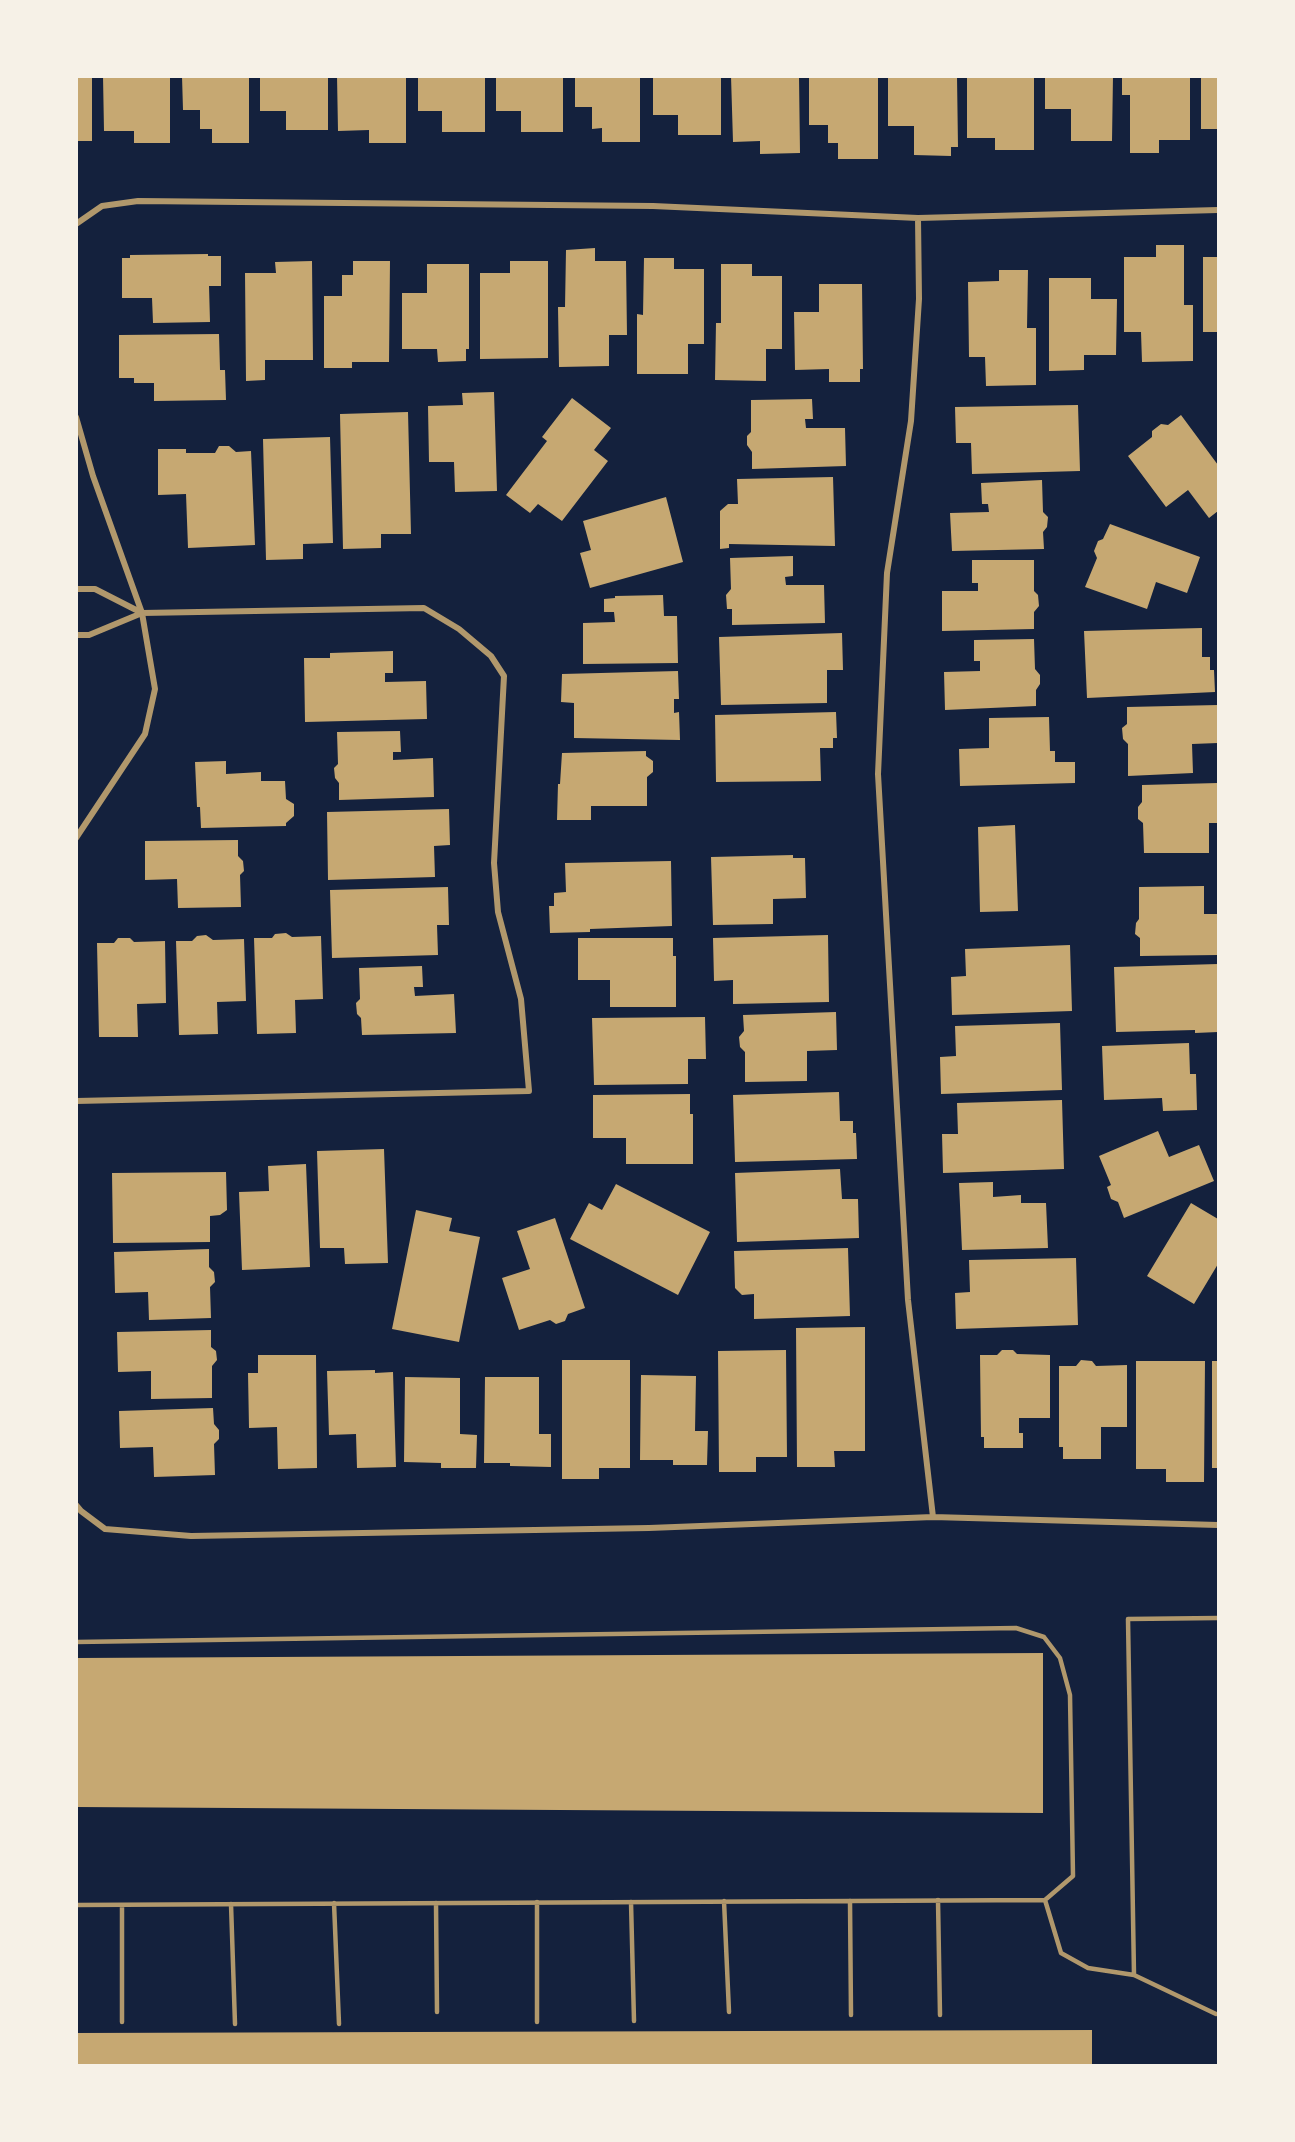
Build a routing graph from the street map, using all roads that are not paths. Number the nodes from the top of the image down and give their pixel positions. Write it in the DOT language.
graph roads {
  1 [pos="1218,210"];
  2 [pos="918,218"];
  3 [pos="76,224"];
  4 [pos="76,417"];
  5 [pos="76,589"];
  6 [pos="142,613"];
  7 [pos="76,635"];
  8 [pos="76,838"];
  9 [pos="76,1101"];
  10 [pos="76,1505"];
  11 [pos="933,1517"];
  12 [pos="1218,1525"];
  13 [pos="1218,1618"];
  14 [pos="76,1642"];
  15 [pos="1045,1899"];
  16 [pos="938,1900"];
  17 [pos="724,1901"];
  18 [pos="850,1901"];
  19 [pos="537,1902"];
  20 [pos="631,1902"];
  21 [pos="436,1903"];
  22 [pos="231,1904"];
  23 [pos="334,1904"];
  24 [pos="76,1905"];
  25 [pos="122,1905"];
  26 [pos="1134,1975"];
  27 [pos="437,2012"];
  28 [pos="729,2012"];
  29 [pos="1216,2014"];
  30 [pos="851,2015"];
  31 [pos="940,2015"];
  32 [pos="634,2021"];
  33 [pos="122,2022"];
  34 [pos="537,2022"];
  35 [pos="235,2024"];
  36 [pos="339,2024"];
  1 -- 2 [label="street"];
  2 -- 3 [label="street"];
  2 -- 11 [label="street"];
  4 -- 6 [label="street"];
  5 -- 6 [label="street"];
  6 -- 7 [label="street"];
  6 -- 8 [label="street"];
  6 -- 9 [label="street"];
  10 -- 11 [label="street"];
  11 -- 12 [label="street"];
  13 -- 26 [label="lane"];
  14 -- 15 [label="lane"];
  15 -- 16 [label="lane"];
  15 -- 26 [label="lane"];
  16 -- 18 [label="lane"];
  16 -- 31 [label="lane"];
  17 -- 18 [label="lane"];
  17 -- 20 [label="lane"];
  17 -- 28 [label="lane"];
  18 -- 30 [label="lane"];
  19 -- 20 [label="lane"];
  19 -- 21 [label="lane"];
  19 -- 34 [label="lane"];
  20 -- 32 [label="lane"];
  21 -- 23 [label="lane"];
  21 -- 27 [label="lane"];
  22 -- 23 [label="lane"];
  22 -- 25 [label="lane"];
  22 -- 35 [label="lane"];
  23 -- 36 [label="lane"];
  24 -- 25 [label="lane"];
  25 -- 33 [label="lane"];
  26 -- 29 [label="lane"];
}
